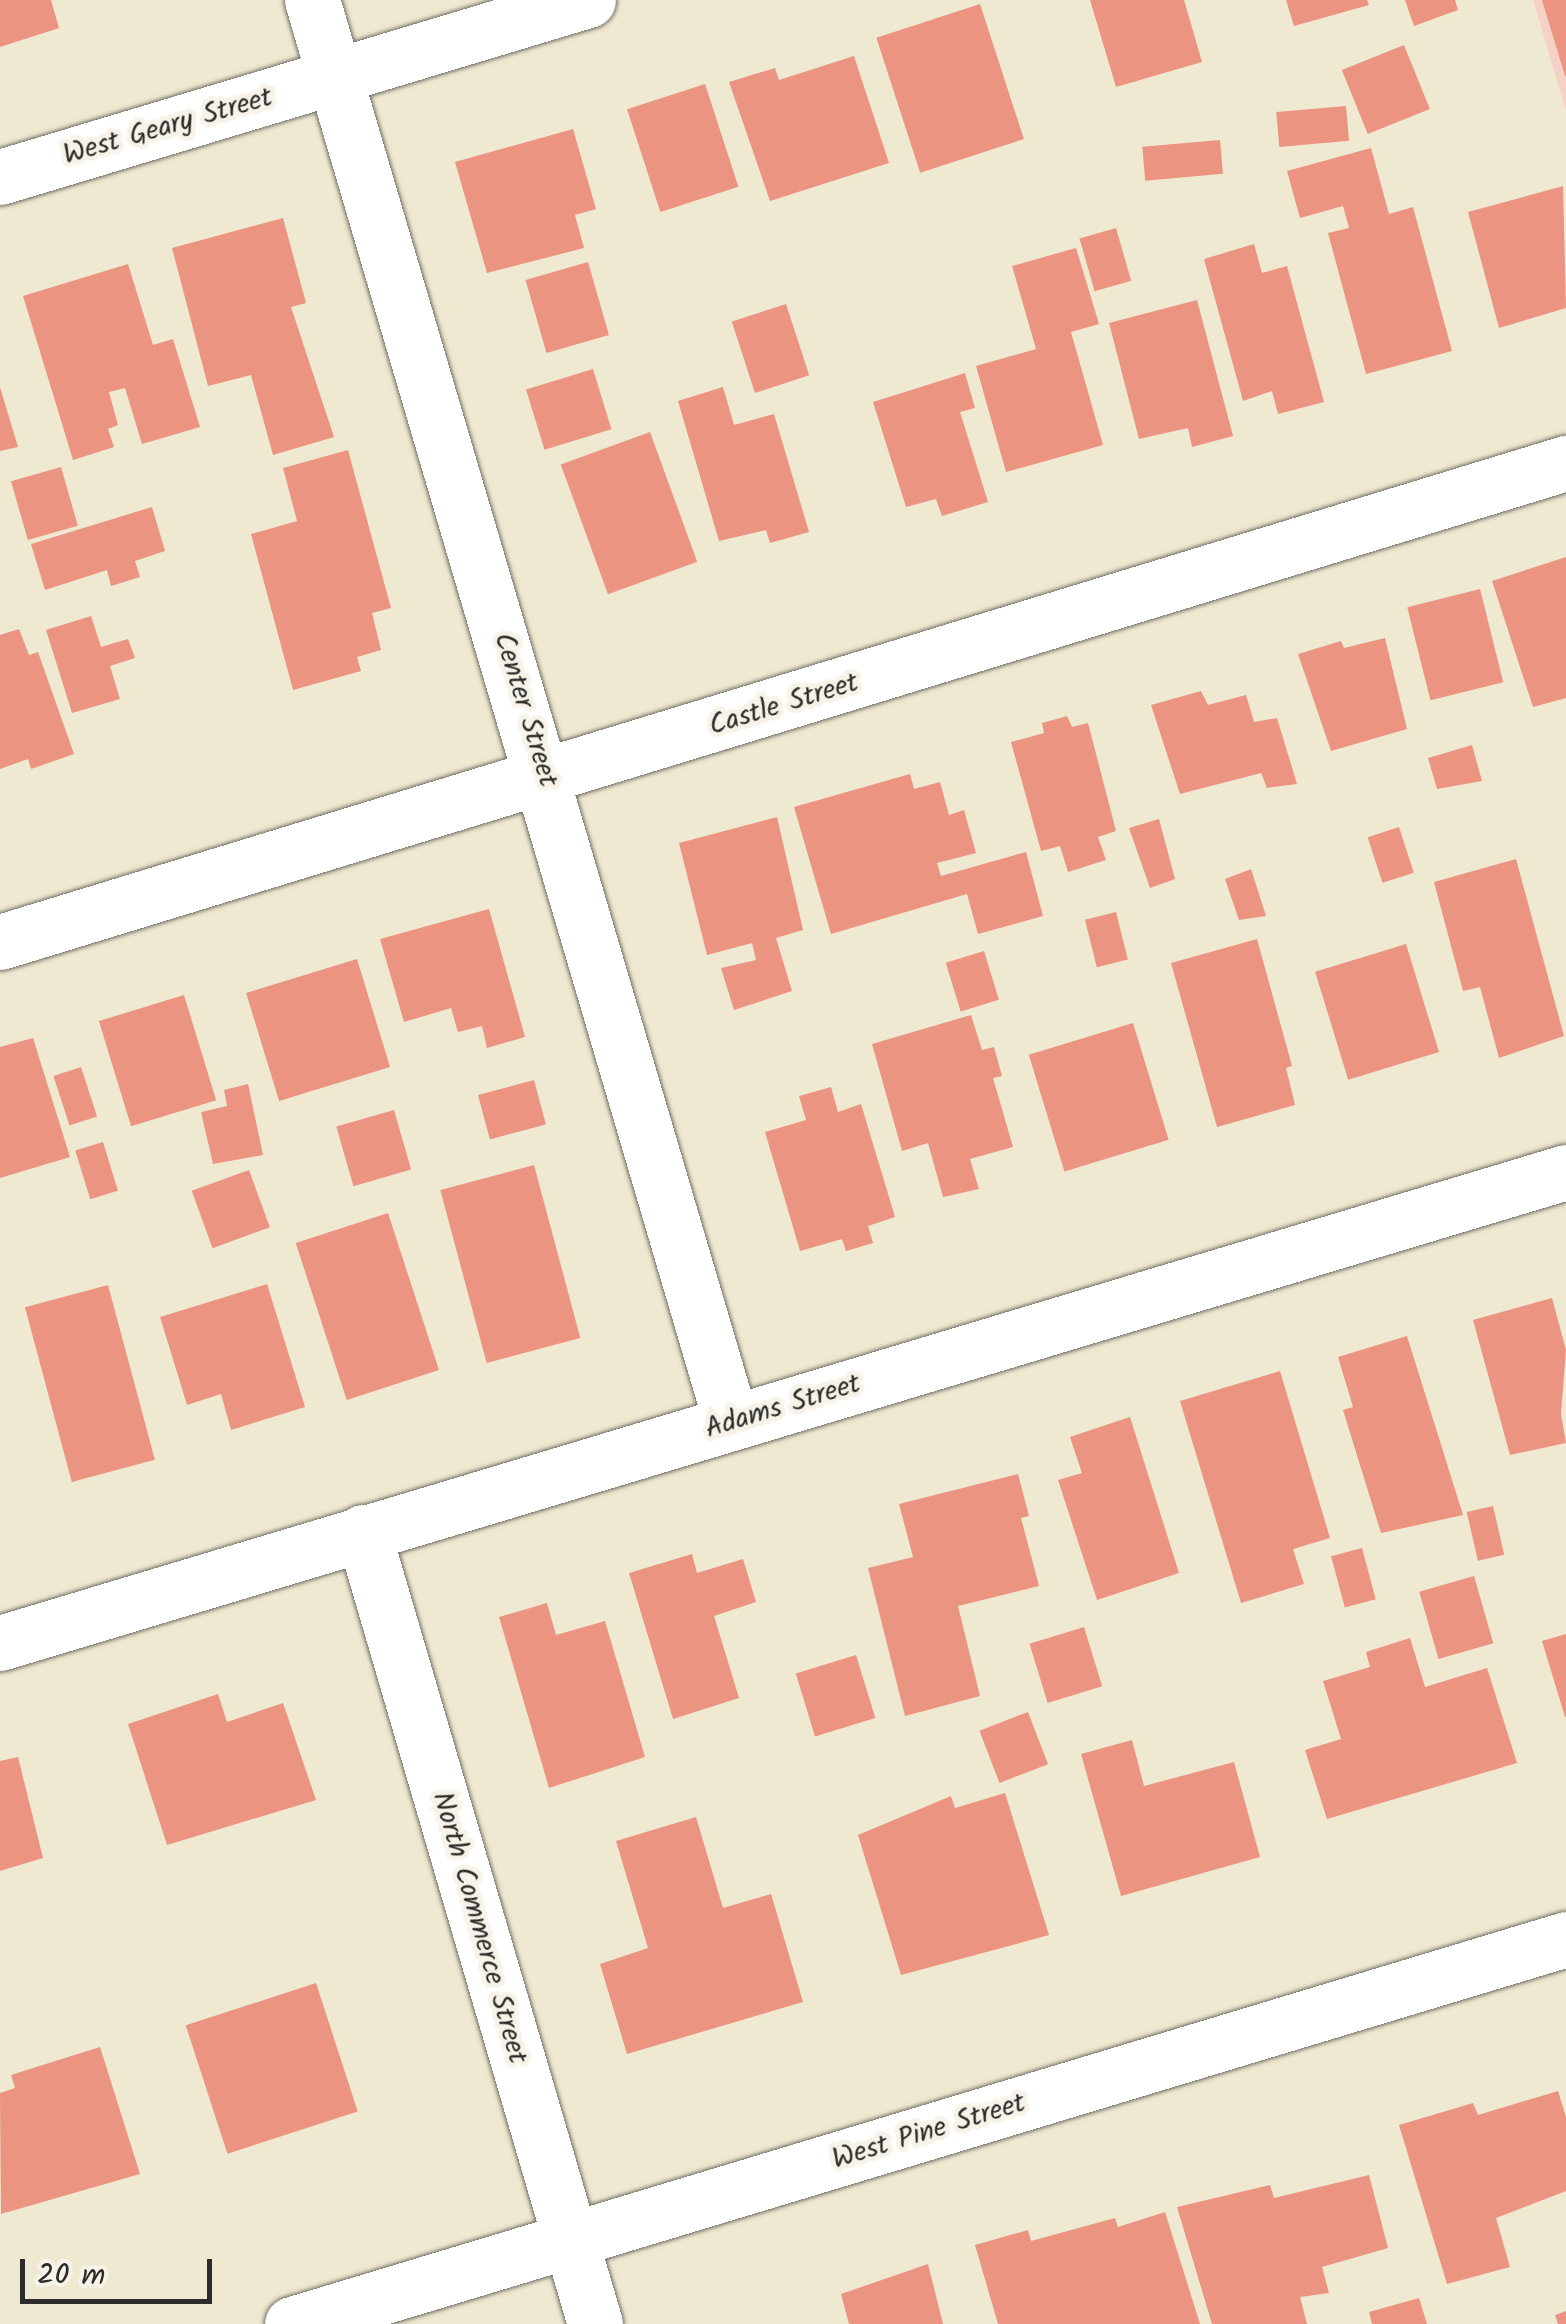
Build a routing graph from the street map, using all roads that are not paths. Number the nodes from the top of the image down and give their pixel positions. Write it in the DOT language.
graph roads {
  1 [pos="312,0"];
  2 [pos="588,0"];
  3 [pos="336,78"];
  4 [pos="0,177"];
  5 [pos="1566,464"];
  6 [pos="545,778"];
  7 [pos="0,942"];
  8 [pos="1566,1172"];
  9 [pos="730,1422"];
  10 [pos="364,1532"];
  11 [pos="0,1643"];
  12 [pos="1566,1939"];
  13 [pos="570,2240"];
  14 [pos="292,2324"];
  15 [pos="595,2324"];
  1 -- 3 [label="street, Center Street"];
  2 -- 3 [label="street, West Geary Street"];
  3 -- 4 [label="street, West Geary Street"];
  3 -- 6 [label="street, Center Street"];
  5 -- 6 [label="street, Castle Street"];
  6 -- 7 [label="street, Castle Street"];
  6 -- 9 [label="street, Center Street"];
  8 -- 9 [label="street, Adams Street"];
  9 -- 10 [label="street, Adams Street"];
  10 -- 11 [label="street, Adams Street"];
  10 -- 13 [label="street, North Commerce Street"];
  12 -- 13 [label="street, West Pine Street"];
  13 -- 14 [label="street, West Pine Street"];
  13 -- 15 [label="street, North Commerce Street"];
}
